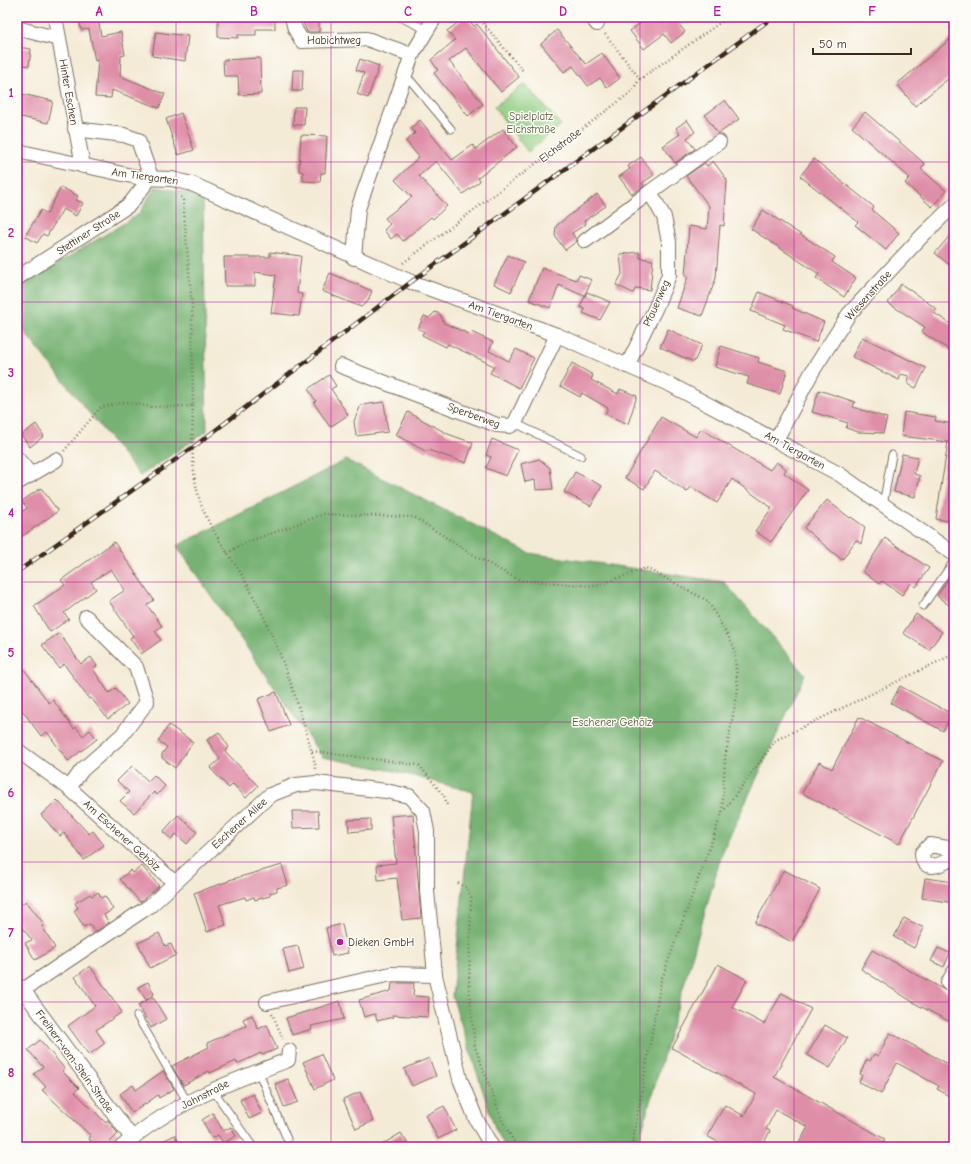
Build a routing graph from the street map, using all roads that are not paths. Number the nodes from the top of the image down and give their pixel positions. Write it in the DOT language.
graph roads {
  1 [pos="54,17"];
  2 [pos="292,17"];
  3 [pos="400,17"];
  4 [pos="435,17"];
  5 [pos="17,28"];
  6 [pos="427,30"];
  7 [pos="59,39"];
  8 [pos="412,55"];
  9 [pos="404,76"];
  10 [pos="76,129"];
  11 [pos="451,130"];
  12 [pos="719,142"];
  13 [pos="17,151"];
  14 [pos="83,166"];
  15 [pos="152,177"];
  16 [pos="650,192"];
  17 [pos="954,205"];
  18 [pos="585,241"];
  19 [pos="354,258"];
  20 [pos="17,278"];
  21 [pos="557,335"];
  22 [pos="341,366"];
  23 [pos="627,366"];
  24 [pos="515,423"];
  25 [pos="776,440"];
  26 [pos="892,455"];
  27 [pos="581,456"];
  28 [pos="17,458"];
  29 [pos="56,460"];
  30 [pos="31,475"];
  31 [pos="17,483"];
  32 [pos="883,506"];
  33 [pos="954,554"];
  34 [pos="954,561"];
  35 [pos="923,606"];
  36 [pos="86,617"];
  37 [pos="17,750"];
  38 [pos="69,788"];
  39 [pos="954,849"];
  40 [pos="954,857"];
  41 [pos="174,882"];
  42 [pos="954,972"];
  43 [pos="435,975"];
  44 [pos="954,987"];
  45 [pos="20,988"];
  46 [pos="267,1002"];
  47 [pos="137,1016"];
  48 [pos="289,1051"];
  49 [pos="258,1071"];
  50 [pos="214,1090"];
  51 [pos="188,1103"];
  52 [pos="287,1139"];
  53 [pos="127,1142"];
  54 [pos="253,1147"];
  55 [pos="492,1147"];
  1 -- 7 [label="street, Hinter Eschen"];
  2 -- 8 [label="street, Habichtweg"];
  3 -- 6 [label="lane"];
  4 -- 6 [label="street"];
  5 -- 7 [label="street"];
  6 -- 8 [label="street"];
  7 -- 10 [label="street, Hinter Eschen"];
  8 -- 9 [label="street"];
  9 -- 11 [label="lane"];
  9 -- 19 [label="street"];
  10 -- 14 [label="street, Hinter Eschen"];
  10 -- 15 [label="street"];
  12 -- 16 [label="street"];
  13 -- 14 [label="street, Am Tiergarten"];
  14 -- 15 [label="street, Am Tiergarten"];
  15 -- 19 [label="street, Am Tiergarten"];
  15 -- 20 [label="street, Stettiner Straße"];
  16 -- 18 [label="street"];
  16 -- 23 [label="street, Pfauenweg"];
  17 -- 25 [label="street, Wiesenstraße"];
  19 -- 21 [label="street, Am Tiergarten"];
  21 -- 23 [label="street, Am Tiergarten"];
  21 -- 24 [label="street, Sperberweg"];
  22 -- 24 [label="street, Sperberweg"];
  23 -- 25 [label="street, Am Tiergarten"];
  24 -- 27 [label="lane"];
  25 -- 32 [label="street, Am Tiergarten"];
  26 -- 32 [label="lane"];
  28 -- 30 [label="street"];
  29 -- 30 [label="street"];
  30 -- 31 [label="street"];
  32 -- 33 [label="street, Am Tiergarten"];
  34 -- 35 [label="lane"];
  36 -- 38 [label="street"];
  37 -- 38 [label="street, Am Eschener Gehölz"];
  38 -- 41 [label="street, Am Eschener Gehölz"];
  39 -- 40 [label="street"];
  41 -- 43 [label="street, Eschener Allee"];
  41 -- 45 [label="street, Eschener Allee"];
  42 -- 44 [label="street"];
  43 -- 46 [label="street"];
  43 -- 55 [label="street, Eschener Allee"];
  45 -- 53 [label="street, Freiherr-vom-Stein-Straße"];
  47 -- 51 [label="lane"];
  48 -- 49 [label="street, Jahnstraße"];
  49 -- 50 [label="street, Jahnstraße"];
  49 -- 52 [label="lane"];
  50 -- 51 [label="street, Jahnstraße"];
  50 -- 54 [label="lane"];
  51 -- 53 [label="street, Jahnstraße"];
}
